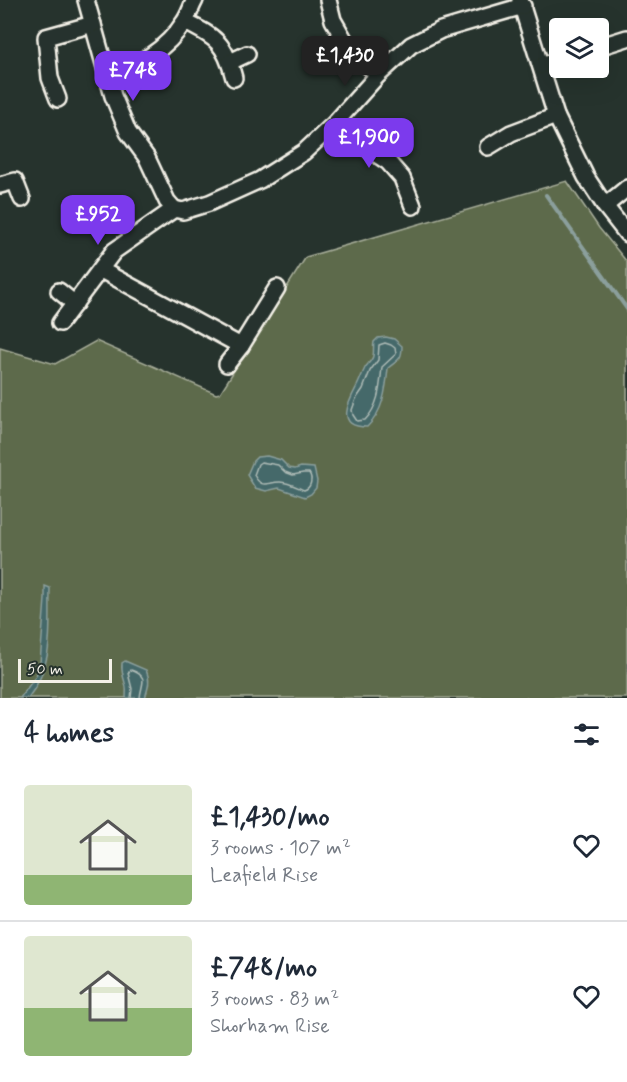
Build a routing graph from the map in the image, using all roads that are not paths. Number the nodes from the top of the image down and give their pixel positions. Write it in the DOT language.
graph roads {
  1 [pos="86,0"];
  2 [pos="195,0"];
  3 [pos="328,0"];
  4 [pos="522,3"];
  5 [pos="184,21"];
  6 [pos="93,24"];
  7 [pos="627,38"];
  8 [pos="609,44"];
  9 [pos="247,54"];
  10 [pos="230,62"];
  11 [pos="549,63"];
  12 [pos="541,66"];
  13 [pos="378,75"];
  14 [pos="107,77"];
  15 [pos="234,78"];
  16 [pos="58,99"];
  17 [pos="556,116"];
  18 [pos="335,123"];
  19 [pos="488,147"];
  20 [pos="14,181"];
  21 [pos="627,188"];
  22 [pos="22,199"];
  23 [pos="413,206"];
  24 [pos="605,207"];
  25 [pos="174,209"];
  26 [pos="627,234"];
  27 [pos="101,270"];
  28 [pos="277,288"];
  29 [pos="58,291"];
  30 [pos="75,304"];
  31 [pos="60,323"];
  32 [pos="241,346"];
  33 [pos="227,364"];
  1 -- 6 [label="street"];
  2 -- 5 [label="street"];
  3 -- 13 [label="street"];
  4 -- 12 [label="street"];
  4 -- 13 [label="street"];
  5 -- 10 [label="street"];
  5 -- 14 [label="street"];
  6 -- 14 [label="street"];
  6 -- 16 [label="street"];
  7 -- 8 [label="street"];
  9 -- 10 [label="street"];
  10 -- 15 [label="street"];
  11 -- 12 [label="street"];
  12 -- 17 [label="street"];
  13 -- 18 [label="street"];
  14 -- 25 [label="street"];
  17 -- 19 [label="street"];
  17 -- 24 [label="street"];
  18 -- 23 [label="street"];
  18 -- 25 [label="street"];
  20 -- 22 [label="street"];
  21 -- 24 [label="street"];
  24 -- 26 [label="street"];
  25 -- 27 [label="street"];
  27 -- 30 [label="street"];
  27 -- 32 [label="street"];
  28 -- 32 [label="street"];
  29 -- 30 [label="street"];
  30 -- 31 [label="street"];
  32 -- 33 [label="street"];
}
